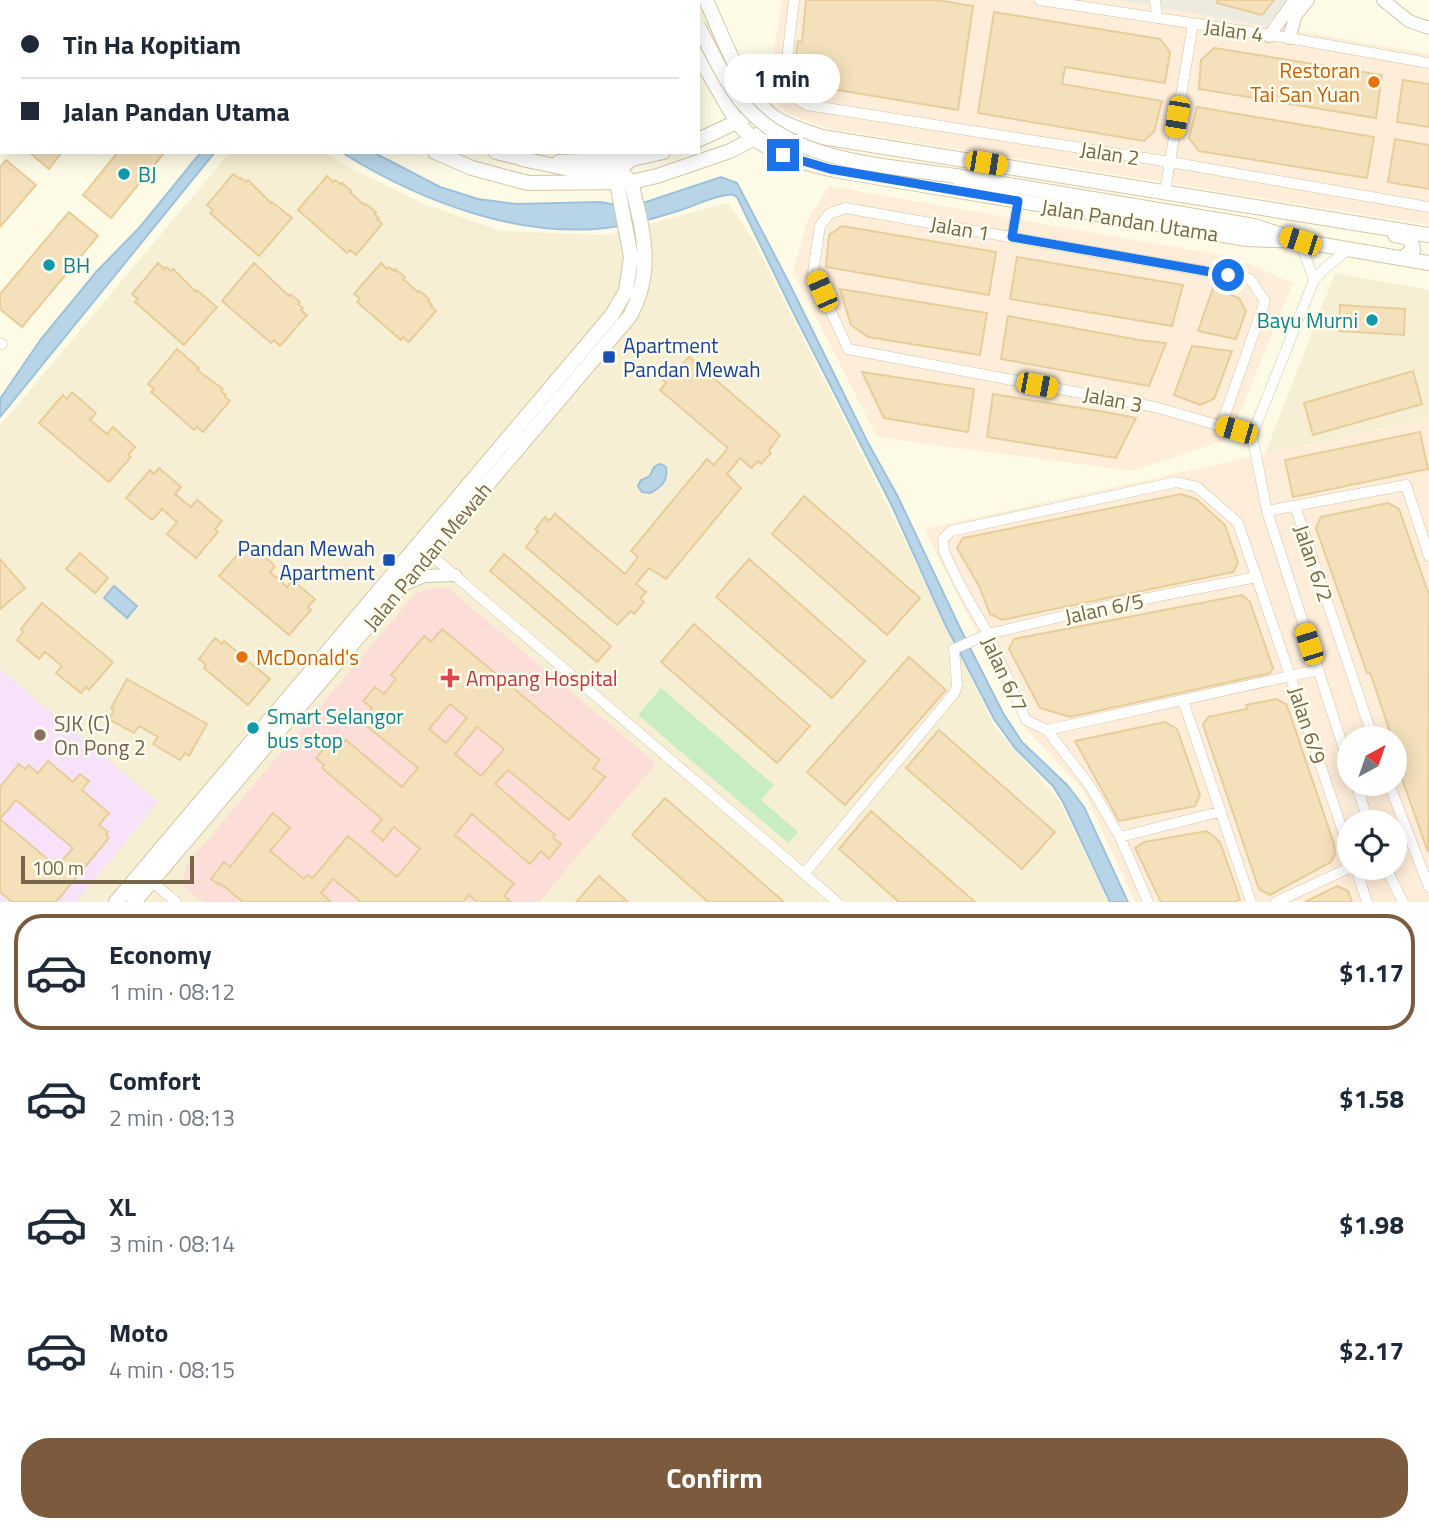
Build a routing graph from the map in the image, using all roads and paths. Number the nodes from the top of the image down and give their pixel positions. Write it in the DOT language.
graph roads {
  1 [pos="706,0"];
  2 [pos="794,0"];
  3 [pos="1040,0"];
  4 [pos="1155,0"];
  5 [pos="1295,0"];
  6 [pos="1308,0"];
  7 [pos="1383,0"];
  8 [pos="1157,18"];
  9 [pos="1193,24"];
  10 [pos="1429,28"];
  11 [pos="700,30"];
  12 [pos="1269,36"];
  13 [pos="1289,38"];
  14 [pos="700,59"];
  15 [pos="1429,63"];
  16 [pos="740,73"];
  17 [pos="715,86"];
  18 [pos="762,107"];
  19 [pos="776,119"];
  20 [pos="738,124"];
  21 [pos="822,137"];
  22 [pos="700,139"];
  23 [pos="753,139"];
  24 [pos="440,154"];
  25 [pos="503,154"];
  26 [pos="654,154"];
  27 [pos="522,159"];
  28 [pos="632,159"];
  29 [pos="1170,162"];
  30 [pos="814,165"];
  31 [pos="657,176"];
  32 [pos="623,179"];
  33 [pos="583,184"];
  34 [pos="1165,191"];
  35 [pos="636,201"];
  36 [pos="1018,201"];
  37 [pos="621,204"];
  38 [pos="1429,206"];
  39 [pos="1354,222"];
  40 [pos="634,225"];
  41 [pos="1429,235"];
  42 [pos="1012,237"];
  43 [pos="1300,241"];
  44 [pos="1349,249"];
  45 [pos="1403,258"];
  46 [pos="1429,263"];
  47 [pos="1314,280"];
  48 [pos="848,349"];
  49 [pos="1221,426"];
  50 [pos="1252,435"];
  51 [pos="1295,506"];
  52 [pos="1267,511"];
  53 [pos="1238,523"];
  54 [pos="424,549"];
  55 [pos="1429,556"];
  56 [pos="455,575"];
  57 [pos="1257,577"];
  58 [pos="402,585"];
  59 [pos="988,634"];
  60 [pos="1317,670"];
  61 [pos="1291,676"];
  62 [pos="1183,700"];
  63 [pos="1369,726"];
  64 [pos="1337,729"];
  65 [pos="1047,730"];
  66 [pos="1394,796"];
  67 [pos="1219,812"];
  68 [pos="1337,813"];
  69 [pos="1120,838"];
  70 [pos="804,874"];
  71 [pos="1337,874"];
  72 [pos="146,877"];
  73 [pos="1360,880"];
  74 [pos="1392,880"];
  75 [pos="1429,887"];
  76 [pos="116,902"];
  77 [pos="134,902"];
  78 [pos="176,902"];
  79 [pos="837,902"];
  80 [pos="1148,902"];
  81 [pos="1251,902"];
  82 [pos="1276,902"];
  83 [pos="1367,902"];
  84 [pos="1403,902"];
  1 -- 16 [label="main road, Jalan Pandan Utama"];
  2 -- 29 [label="street, Jalan 2"];
  3 -- 8 [label="street, Jalan 4"];
  4 -- 8 [label="street"];
  5 -- 12 [label="street"];
  6 -- 13 [label="street"];
  7 -- 10 [label="street"];
  8 -- 9 [label="street, Jalan 4"];
  9 -- 12 [label="street, Jalan 4"];
  9 -- 29 [label="street"];
  11 -- 43 [label="main road, bridge"];
  12 -- 13 [label="street, Jalan 4"];
  13 -- 15 [label="street, Jalan 4"];
  14 -- 17 [label="main road, Jalan Pandan Utama"];
  16 -- 17 [label="main road"];
  16 -- 18 [label="main road, Jalan Pandan Utama"];
  17 -- 20 [label="main road, Jalan Pandan Utama"];
  18 -- 19 [label="main road, Jalan Pandan Utama"];
  18 -- 20 [label="main road"];
  19 -- 21 [label="main road, Jalan Pandan Utama"];
  19 -- 23 [label="main road"];
  20 -- 22 [label="main road"];
  20 -- 23 [label="main road, Jalan Pandan Utama"];
  21 -- 30 [label="main road"];
  21 -- 34 [label="main road, Jalan Pandan Utama"];
  23 -- 30 [label="main road, Jalan Pandan Utama"];
  23 -- 31 [label="main road"];
  24 -- 33 [label="main road"];
  25 -- 27 [label="main road"];
  26 -- 28 [label="main road"];
  27 -- 28 [label="main road"];
  27 -- 32 [label="main road"];
  28 -- 32 [label="main road"];
  29 -- 34 [label="street"];
  29 -- 38 [label="street, Jalan 2"];
  30 -- 36 [label="main road, Jalan Pandan Utama"];
  31 -- 32 [label="main road"];
  31 -- 35 [label="main road"];
  32 -- 33 [label="main road"];
  32 -- 35 [label="main road, Jalan Pandan Mewah"];
  32 -- 37 [label="main road, Jalan Pandan Mewah"];
  33 -- 37 [label="main road"];
  34 -- 39 [label="main road, Jalan Pandan Utama"];
  35 -- 40 [label="main road, Jalan Pandan Mewah"];
  36 -- 42 [label="street"];
  36 -- 43 [label="main road, Jalan Pandan Utama"];
  37 -- 40 [label="main road, Jalan Pandan Mewah"];
  39 -- 41 [label="main road, Jalan Pandan Utama"];
  39 -- 45 [label="main road"];
  40 -- 54 [label="main road, Jalan Pandan Mewah"];
  42 -- 48 [label="street, Jalan 1"];
  42 -- 49 [label="street, Jalan 1"];
  43 -- 44 [label="main road, Jalan Pandan Utama"];
  43 -- 47 [label="street"];
  44 -- 45 [label="main road, Jalan Pandan Utama"];
  44 -- 47 [label="street"];
  45 -- 46 [label="main road, Jalan Pandan Utama"];
  47 -- 50 [label="street"];
  48 -- 49 [label="street, Jalan 3"];
  49 -- 50 [label="street, Jalan 3"];
  50 -- 52 [label="street"];
  51 -- 52 [label="street"];
  51 -- 55 [label="street"];
  51 -- 63 [label="street, Jalan 6/2"];
  52 -- 60 [label="street"];
  53 -- 57 [label="street, Jalan 6/9"];
  53 -- 59 [label="street, Jalan 6/7"];
  54 -- 56 [label="street"];
  54 -- 58 [label="main road, Jalan Pandan Mewah"];
  54 -- 72 [label="main road, Jalan Pandan Mewah"];
  56 -- 58 [label="street"];
  56 -- 70 [label="street"];
  57 -- 59 [label="street, Jalan 6/5"];
  57 -- 61 [label="street, Jalan 6/9"];
  58 -- 72 [label="main road, Jalan Pandan Mewah"];
  59 -- 65 [label="street, Jalan 6/7"];
  59 -- 70 [label="street, Jalan 6/5"];
  60 -- 61 [label="street"];
  60 -- 64 [label="street"];
  61 -- 62 [label="street"];
  61 -- 68 [label="street, Jalan 6/9"];
  62 -- 65 [label="street"];
  62 -- 67 [label="street"];
  65 -- 69 [label="street, Jalan 6/7"];
  66 -- 75 [label="street"];
  67 -- 69 [label="street"];
  67 -- 81 [label="street"];
  69 -- 80 [label="street, Jalan 6/7"];
  70 -- 79 [label="street"];
  71 -- 82 [label="street"];
  72 -- 76 [label="main road, Jalan Pandan Mewah"];
  72 -- 77 [label="main road, Jalan Pandan Mewah"];
  72 -- 78 [label="street"];
  73 -- 83 [label="street"];
  74 -- 84 [label="street"];
}
